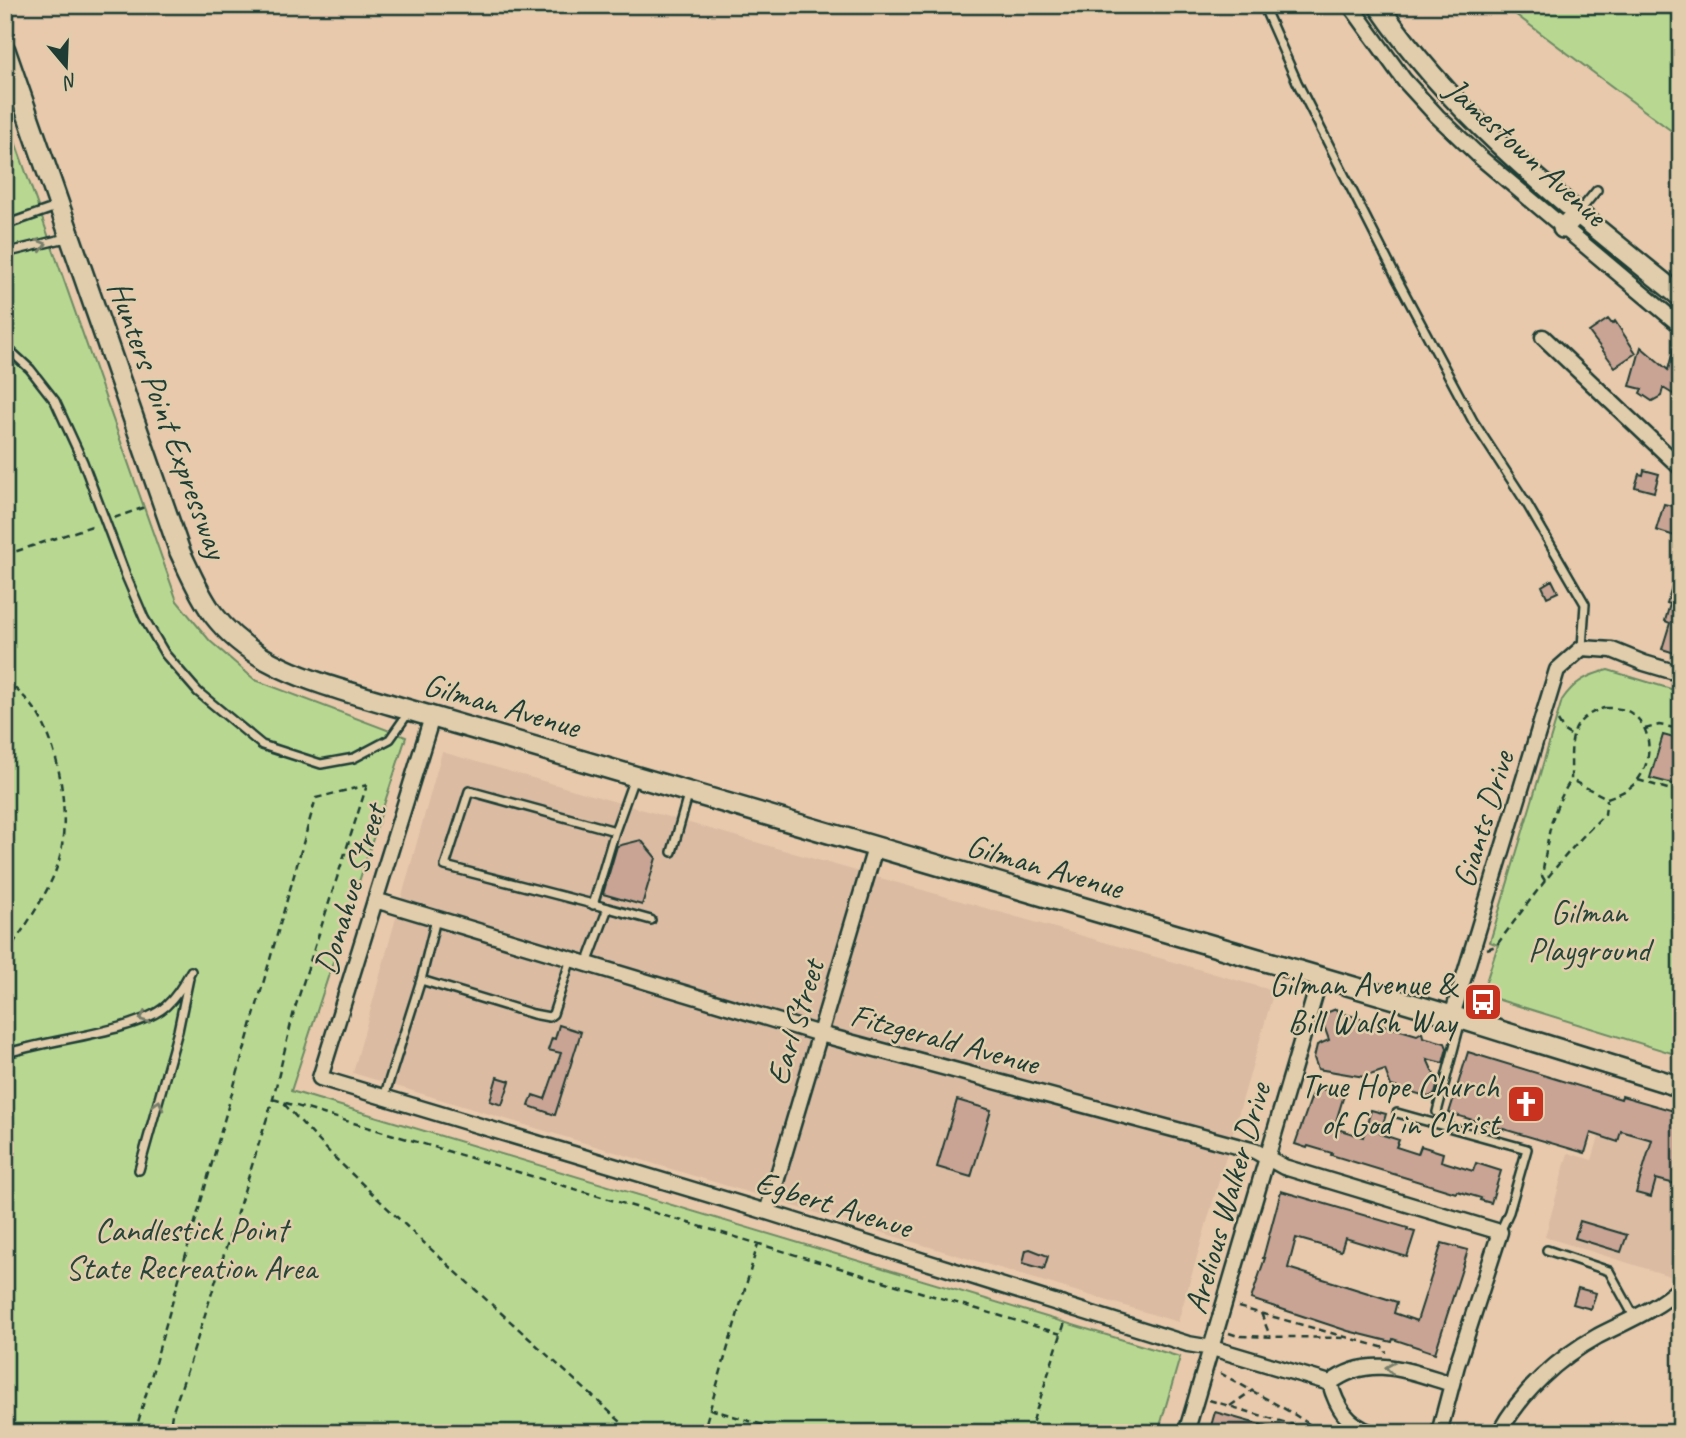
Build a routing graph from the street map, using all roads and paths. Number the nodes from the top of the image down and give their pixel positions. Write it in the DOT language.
graph roads {
  1 [pos="1264,5"];
  2 [pos="1350,5"];
  3 [pos="1378,5"];
  4 [pos="5,50"];
  5 [pos="1597,190"];
  6 [pos="59,206"];
  7 [pos="1578,212"];
  8 [pos="5,225"];
  9 [pos="1563,228"];
  10 [pos="70,237"];
  11 [pos="5,253"];
  12 [pos="1681,298"];
  13 [pos="1681,326"];
  14 [pos="1543,337"];
  15 [pos="5,345"];
  16 [pos="1681,468"];
  17 [pos="162,501"];
  18 [pos="106,521"];
  19 [pos="5,555"];
  20 [pos="1582,648"];
  21 [pos="1681,674"];
  22 [pos="5,680"];
  23 [pos="401,708"];
  24 [pos="1542,715"];
  25 [pos="432,717"];
  26 [pos="1645,729"];
  27 [pos="1681,730"];
  28 [pos="1572,736"];
  29 [pos="634,776"];
  30 [pos="1571,780"];
  31 [pos="1638,780"];
  32 [pos="689,792"];
  33 [pos="1681,793"];
  34 [pos="1607,797"];
  35 [pos="615,831"];
  36 [pos="875,848"];
  37 [pos="672,852"];
  38 [pos="1545,881"];
  39 [pos="375,900"];
  40 [pos="593,905"];
  41 [pos="608,908"];
  42 [pos="436,919"];
  43 [pos="652,920"];
  44 [pos="1471,953"];
  45 [pos="5,954"];
  46 [pos="571,959"];
  47 [pos="587,964"];
  48 [pos="1320,978"];
  49 [pos="421,979"];
  50 [pos="1456,1018"];
  51 [pos="1674,1030"];
  52 [pos="1681,1032"];
  53 [pos="820,1034"];
  54 [pos="5,1054"];
  55 [pos="320,1078"];
  56 [pos="1681,1087"];
  57 [pos="384,1097"];
  58 [pos="273,1099"];
  59 [pos="282,1102"];
  60 [pos="1397,1112"];
  61 [pos="1437,1112"];
  62 [pos="1266,1157"];
  63 [pos="139,1170"];
  64 [pos="767,1212"];
  65 [pos="1500,1232"];
  66 [pos="758,1244"];
  67 [pos="1547,1251"];
  68 [pos="1681,1287"];
  69 [pos="1224,1303"];
  70 [pos="1070,1305"];
  71 [pos="1261,1313"];
  72 [pos="1635,1319"];
  73 [pos="1217,1329"];
  74 [pos="1061,1334"];
  75 [pos="1270,1337"];
  76 [pos="1351,1338"];
  77 [pos="1212,1348"];
  78 [pos="1388,1366"];
  79 [pos="1206,1368"];
  80 [pos="1330,1383"];
  81 [pos="1452,1384"];
  82 [pos="1253,1390"];
  83 [pos="1197,1397"];
  84 [pos="1230,1406"];
  85 [pos="710,1409"];
  86 [pos="135,1433"];
  87 [pos="169,1433"];
  88 [pos="633,1433"];
  89 [pos="702,1433"];
  90 [pos="789,1433"];
  91 [pos="1029,1433"];
  92 [pos="1186,1433"];
  93 [pos="1322,1433"];
  94 [pos="1372,1433"];
  95 [pos="1439,1433"];
  96 [pos="1499,1433"];
  1 -- 20 [label="lane"];
  2 -- 9 [label="street, Jamestown Avenue"];
  3 -- 7 [label="street, Jamestown Avenue"];
  4 -- 6 [label="street, Hunters Point Expressway"];
  5 -- 7 [label="lane"];
  6 -- 8 [label="lane"];
  6 -- 10 [label="street, Hunters Point Expressway"];
  7 -- 9 [label="street"];
  7 -- 12 [label="street, Jamestown Avenue"];
  9 -- 13 [label="street, Jamestown Avenue"];
  11 -- 10 [label="lane, one-way"];
  10 -- 17 [label="street, Hunters Point Expressway"];
  14 -- 16 [label="street"];
  15 -- 18 [label="lane"];
  17 -- 18 [label="path"];
  17 -- 23 [label="street, Hunters Point Expressway"];
  18 -- 19 [label="path"];
  18 -- 23 [label="lane"];
  20 -- 21 [label="street"];
  20 -- 24 [label="street, Giants Drive"];
  22 -- 45 [label="path"];
  23 -- 25 [label="street, Gilman Avenue"];
  24 -- 28 [label="path"];
  24 -- 44 [label="street, Giants Drive"];
  25 -- 29 [label="street, Gilman Avenue"];
  25 -- 39 [label="street, Donahue Street"];
  26 -- 27 [label="path"];
  26 -- 28 [label="path"];
  26 -- 31 [label="path"];
  28 -- 30 [label="path"];
  29 -- 32 [label="street, Gilman Avenue"];
  29 -- 35 [label="lane"];
  30 -- 34 [label="path"];
  30 -- 38 [label="path"];
  31 -- 33 [label="path"];
  31 -- 34 [label="path"];
  32 -- 36 [label="street, Gilman Avenue"];
  32 -- 37 [label="lane"];
  34 -- 38 [label="path"];
  35 -- 40 [label="lane"];
  35 -- 40 [label="lane"];
  36 -- 48 [label="street, Gilman Avenue"];
  36 -- 53 [label="street, Earl Street"];
  38 -- 44 [label="path"];
  39 -- 42 [label="street, Fitzgerald Avenue"];
  39 -- 55 [label="street, Donahue Street"];
  40 -- 41 [label="lane"];
  41 -- 43 [label="lane"];
  41 -- 47 [label="lane"];
  42 -- 46 [label="street, Fitzgerald Avenue"];
  42 -- 49 [label="lane"];
  44 -- 50 [label="street, Giants Drive"];
  46 -- 47 [label="street, Fitzgerald Avenue"];
  46 -- 49 [label="lane"];
  47 -- 53 [label="street, Fitzgerald Avenue"];
  48 -- 50 [label="street, Gilman Avenue"];
  48 -- 62 [label="street, Arelious Walker Drive"];
  49 -- 57 [label="lane"];
  50 -- 56 [label="street, Gilman Avenue"];
  50 -- 61 [label="lane"];
  51 -- 52 [label="path"];
  53 -- 62 [label="street, Fitzgerald Avenue"];
  53 -- 64 [label="street, Earl Street"];
  63 -- 54 [label="lane, one-way"];
  55 -- 57 [label="street, Egbert Avenue"];
  57 -- 64 [label="street, Egbert Avenue"];
  58 -- 59 [label="path"];
  58 -- 86 [label="path"];
  58 -- 87 [label="path"];
  59 -- 66 [label="path"];
  59 -- 88 [label="path"];
  60 -- 65 [label="lane"];
  62 -- 65 [label="street, Fitzgerald Avenue"];
  62 -- 69 [label="street, Arelious Walker Drive"];
  64 -- 70 [label="street, Egbert Avenue"];
  65 -- 81 [label="street"];
  66 -- 74 [label="path"];
  66 -- 85 [label="path"];
  67 -- 72 [label="lane"];
  68 -- 72 [label="street"];
  69 -- 71 [label="path"];
  69 -- 73 [label="street, Arelious Walker Drive"];
  70 -- 74 [label="path"];
  70 -- 77 [label="street, Egbert Avenue"];
  71 -- 75 [label="path"];
  71 -- 76 [label="path"];
  72 -- 96 [label="street"];
  73 -- 75 [label="path"];
  73 -- 77 [label="street, Arelious Walker Drive"];
  74 -- 91 [label="path"];
  75 -- 76 [label="path"];
  76 -- 78 [label="path"];
  77 -- 79 [label="street, Arelious Walker Drive"];
  77 -- 80 [label="street, Egbert Avenue"];
  78 -- 80 [label="street"];
  81 -- 78 [label="street, one-way"];
  79 -- 82 [label="path"];
  79 -- 83 [label="street, Arelious Walker Drive"];
  80 -- 94 [label="street"];
  81 -- 95 [label="street"];
  82 -- 84 [label="path"];
  82 -- 93 [label="path"];
  83 -- 84 [label="path"];
  83 -- 92 [label="street, Arelious Walker Drive"];
  84 -- 93 [label="path"];
  85 -- 89 [label="path"];
  85 -- 90 [label="path"];
}
